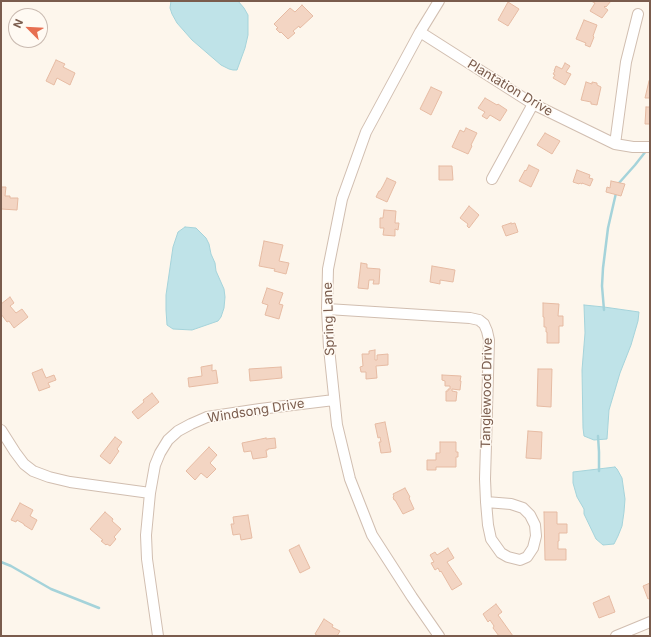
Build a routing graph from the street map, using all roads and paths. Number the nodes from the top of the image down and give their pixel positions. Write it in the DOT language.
graph roads {
  1 [pos="439,1"];
  2 [pos="638,14"];
  3 [pos="420,32"];
  4 [pos="533,104"];
  5 [pos="615,144"];
  6 [pos="650,147"];
  7 [pos="492,179"];
  8 [pos="327,309"];
  9 [pos="334,400"];
  10 [pos="1,430"];
  11 [pos="150,493"];
  12 [pos="486,502"];
  13 [pos="650,622"];
  14 [pos="158,636"];
  15 [pos="439,636"];
  16 [pos="616,636"];
  1 -- 3 [label="street, Spring Lane"];
  2 -- 5 [label="street"];
  3 -- 4 [label="street, Plantation Drive"];
  3 -- 8 [label="street, Spring Lane"];
  4 -- 5 [label="street, Plantation Drive"];
  4 -- 7 [label="street"];
  5 -- 6 [label="street, Plantation Drive"];
  8 -- 9 [label="street, Spring Lane"];
  8 -- 12 [label="street, Tanglewood Drive"];
  9 -- 11 [label="street, Windsong Drive"];
  9 -- 15 [label="street, Spring Lane"];
  10 -- 11 [label="street"];
  11 -- 14 [label="street, Windsong Drive"];
  12 -- 12 [label="street, Tanglewood Drive"];
  13 -- 16 [label="street"];
}
